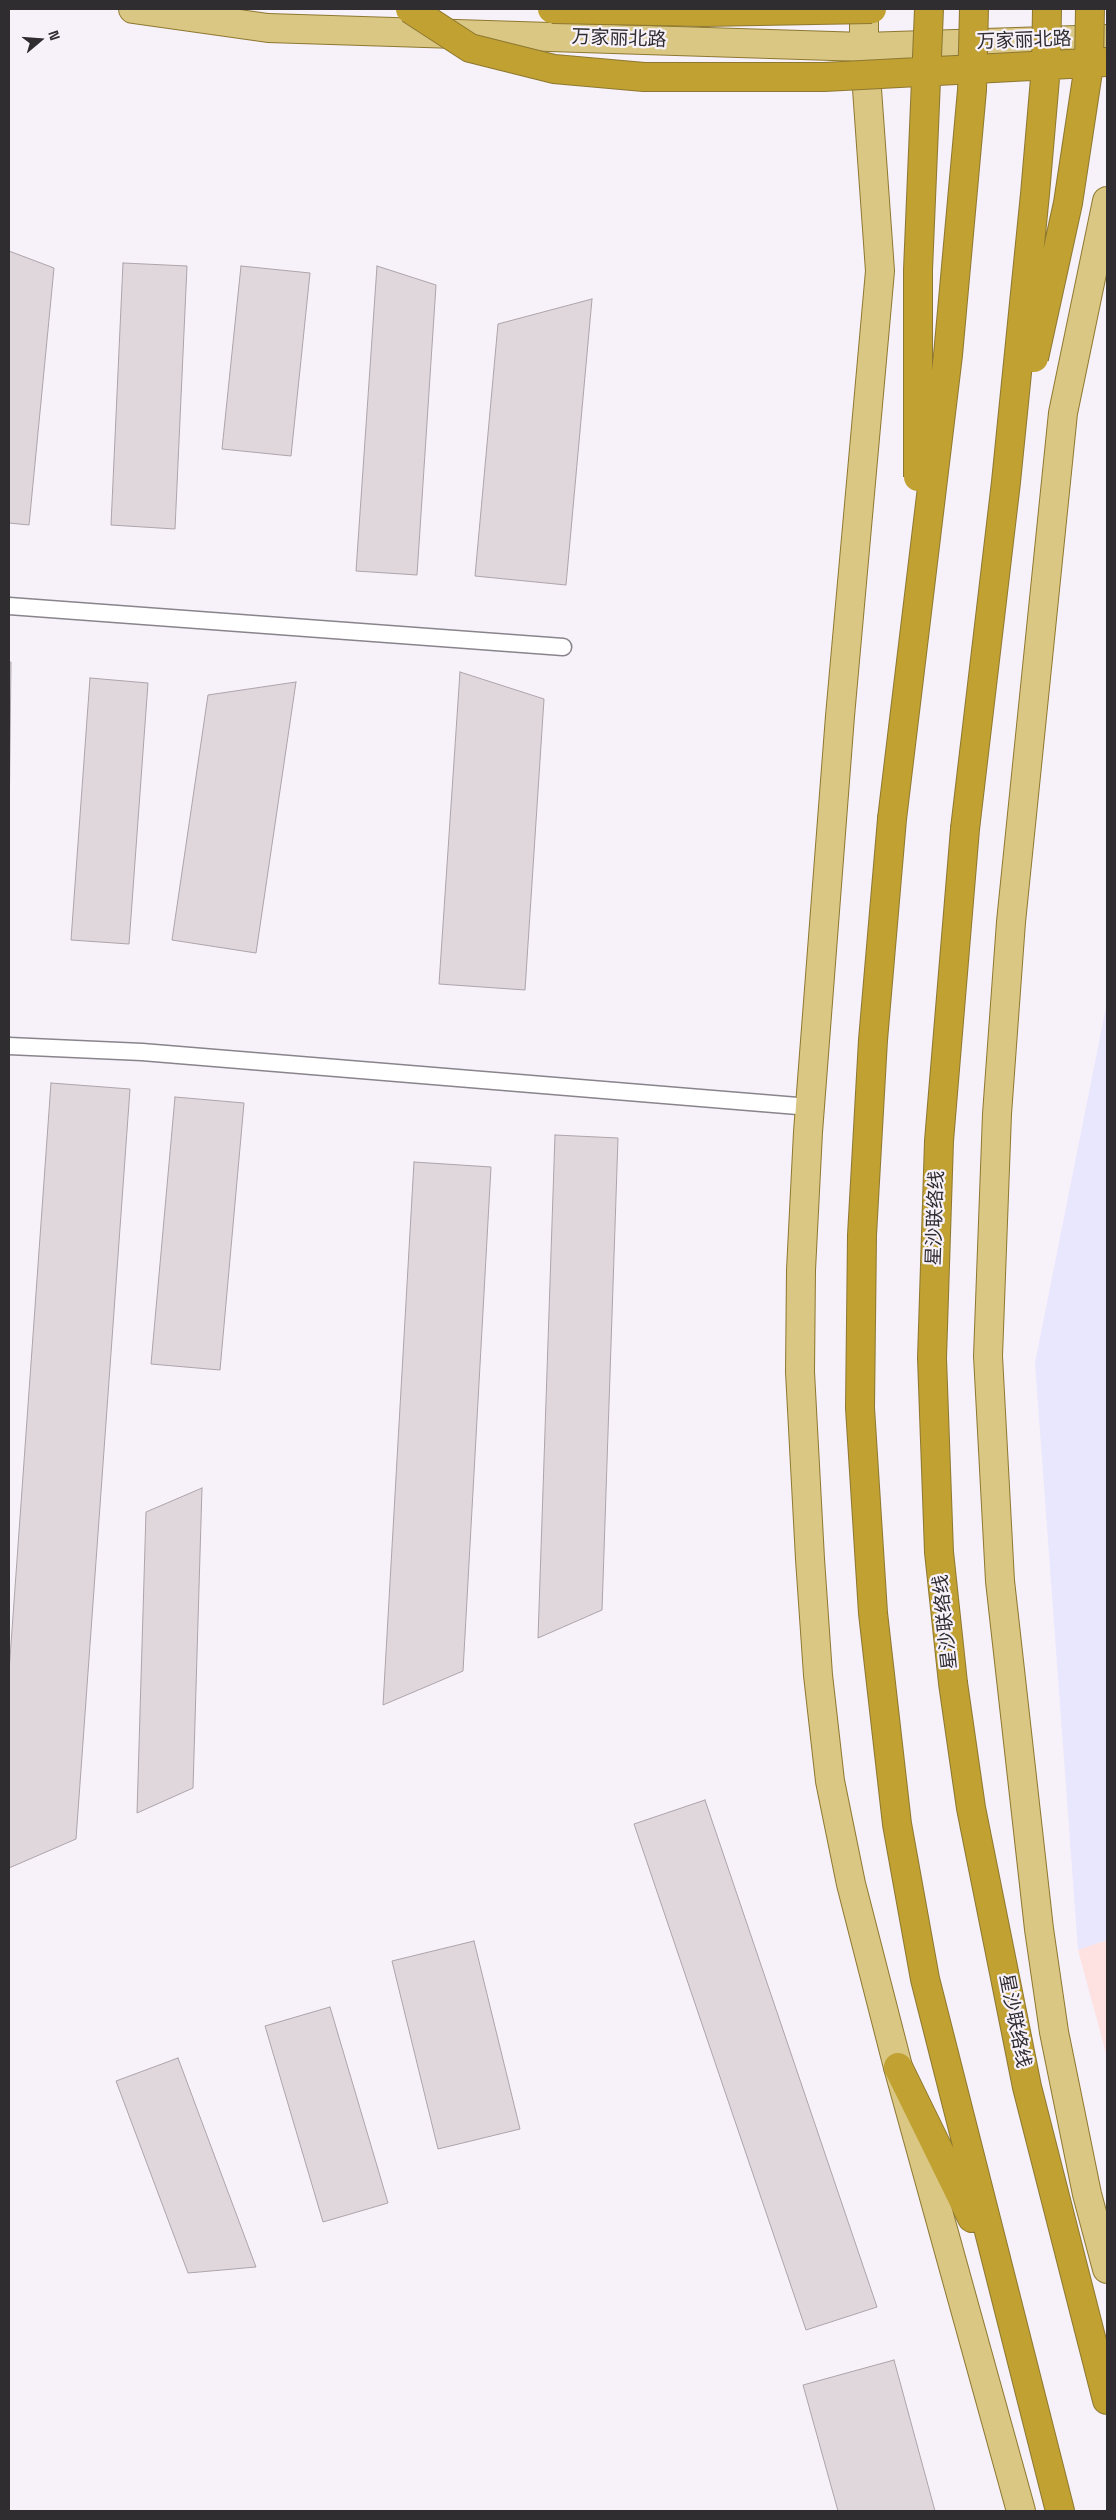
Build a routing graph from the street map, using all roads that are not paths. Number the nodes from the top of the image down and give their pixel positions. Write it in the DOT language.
graph roads {
  1 [pos="133,9"];
  2 [pos="410,9"];
  3 [pos="552,9"];
  4 [pos="864,9"];
  5 [pos="872,9"];
  6 [pos="929,9"];
  7 [pos="974,9"];
  8 [pos="1047,9"];
  9 [pos="1090,9"];
  10 [pos="1107,39"];
  11 [pos="864,47"];
  12 [pos="1107,62"];
  13 [pos="1107,201"];
  14 [pos="1006,482"];
  15 [pos="918,598"];
  16 [pos="9,606"];
  17 [pos="563,647"];
  18 [pos="9,1046"];
  19 [pos="810,1107"];
  20 [pos="898,2067"];
  21 [pos="997,2267"];
  22 [pos="1107,2269"];
  23 [pos="1107,2400"];
  24 [pos="1021,2511"];
  25 [pos="1060,2511"];
  1 -- 11 [label="main road, 万家丽北路"];
  2 -- 12 [label="highway, bridge"];
  3 -- 5 [label="highway, bridge"];
  4 -- 11 [label="main road"];
  6 -- 15 [label="highway, bridge"];
  7 -- 15 [label="highway, bridge"];
  8 -- 14 [label="highway, bridge"];
  9 -- 14 [label="highway, bridge"];
  10 -- 11 [label="main road, 万家丽北路"];
  11 -- 19 [label="main road"];
  13 -- 22 [label="main road"];
  14 -- 23 [label="highway, 星沙联络线, bridge"];
  15 -- 21 [label="highway, bridge"];
  16 -- 17 [label="lane"];
  18 -- 19 [label="lane"];
  19 -- 20 [label="main road"];
  20 -- 21 [label="highway"];
  20 -- 24 [label="main road"];
  21 -- 25 [label="highway"];
}
